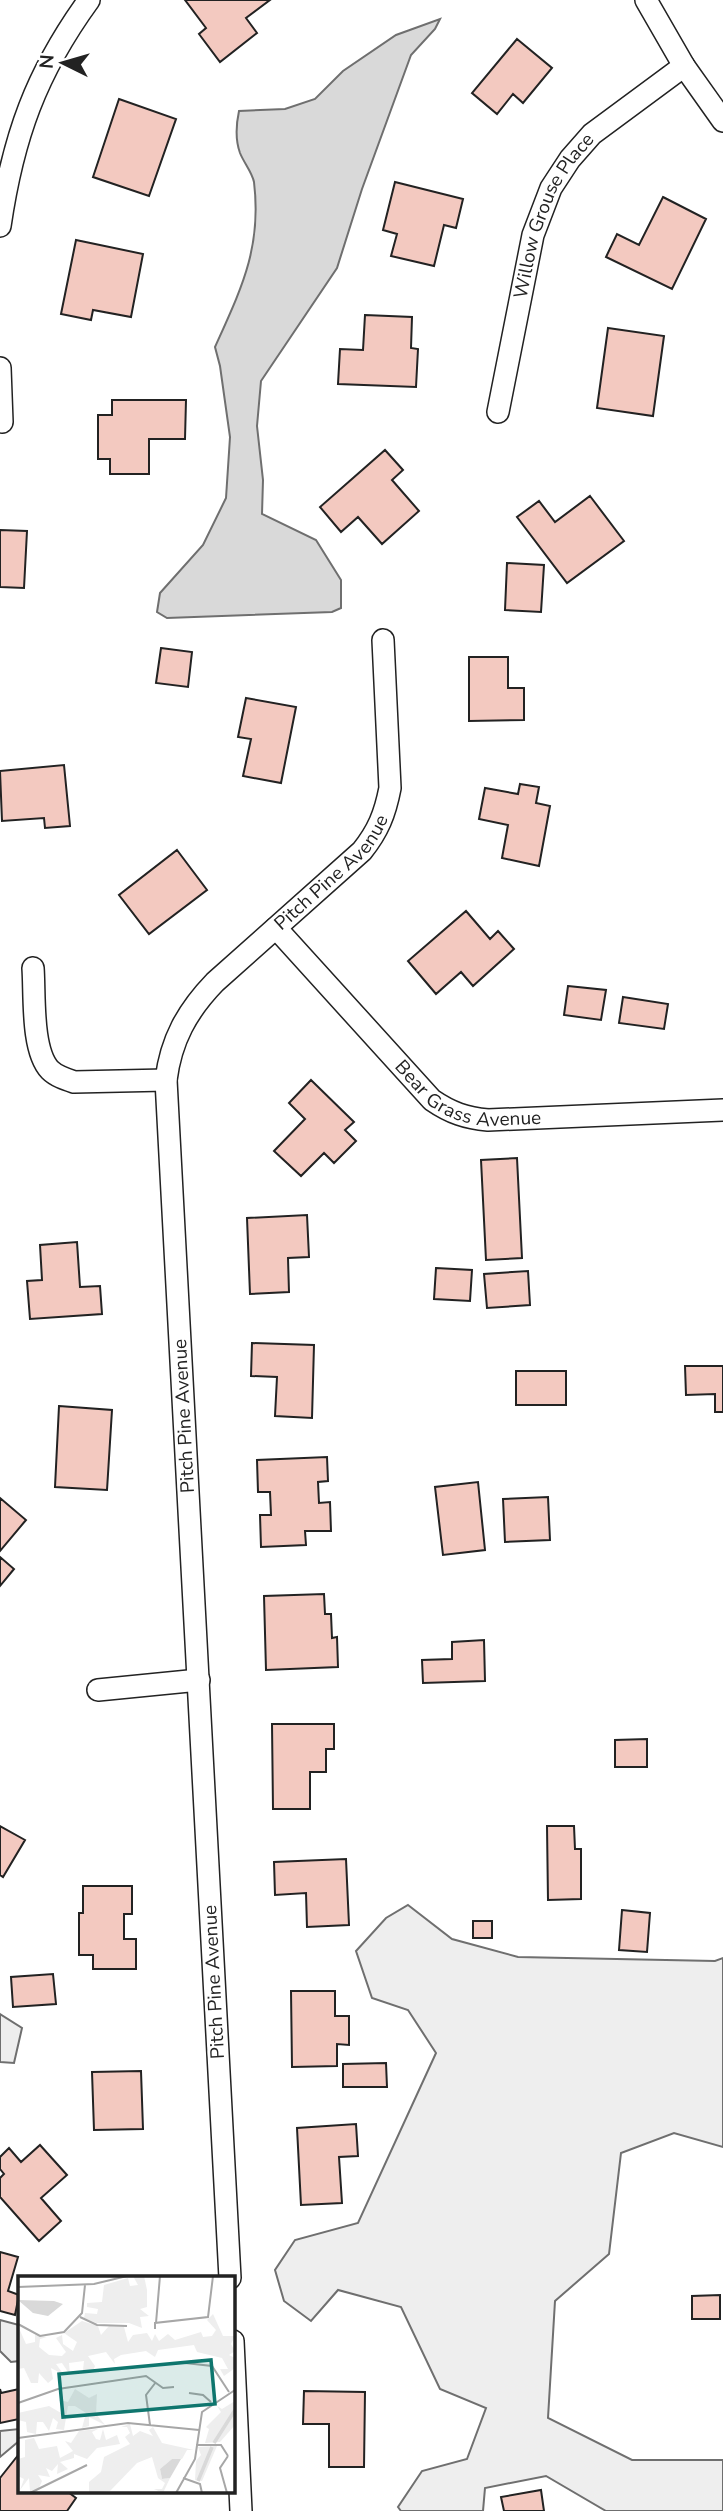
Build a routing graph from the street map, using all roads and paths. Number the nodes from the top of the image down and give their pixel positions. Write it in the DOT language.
graph roads {
  1 [pos="89,0"];
  2 [pos="646,0"];
  3 [pos="684,66"];
  4 [pos="723,121"];
  5 [pos="0,226"];
  6 [pos="0,368"];
  7 [pos="498,412"];
  8 [pos="2,422"];
  9 [pos="383,640"];
  10 [pos="276,928"];
  11 [pos="33,968"];
  12 [pos="166,1080"];
  13 [pos="723,1110"];
  14 [pos="199,1680"];
  15 [pos="98,1690"];
  16 [pos="230,2276"];
  17 [pos="234,2362"];
  18 [pos="241,2511"];
  1 -- 5 [label="street"];
  2 -- 3 [label="street"];
  3 -- 4 [label="street"];
  3 -- 7 [label="street, Willow Grouse Place"];
  6 -- 8 [label="street"];
  9 -- 10 [label="street, Pitch Pine Avenue"];
  10 -- 12 [label="street, Pitch Pine Avenue"];
  10 -- 13 [label="street, Bear Grass Avenue"];
  11 -- 12 [label="street"];
  12 -- 14 [label="street, Pitch Pine Avenue"];
  14 -- 15 [label="street"];
  14 -- 16 [label="street, Pitch Pine Avenue"];
  17 -- 18 [label="street"];
}
